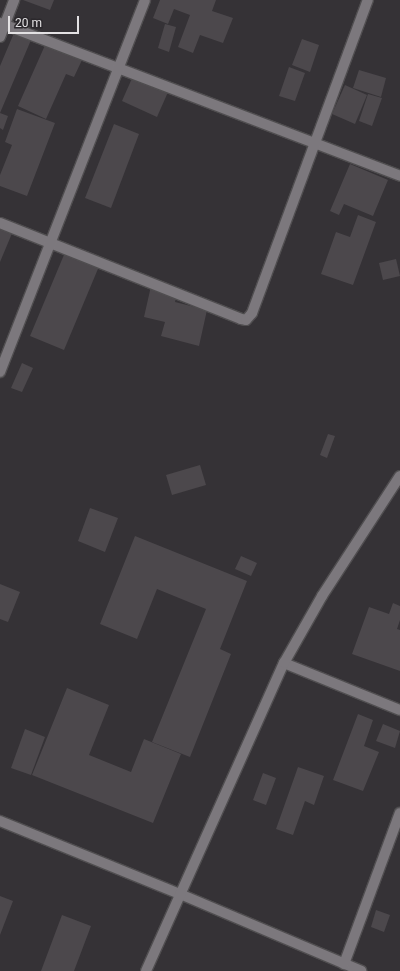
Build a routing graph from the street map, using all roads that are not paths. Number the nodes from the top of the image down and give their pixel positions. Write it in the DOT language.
graph roads {
  1 [pos="14,0"];
  2 [pos="144,0"];
  3 [pos="368,0"];
  4 [pos="2,24"];
  5 [pos="0,37"];
  6 [pos="118,69"];
  7 [pos="315,143"];
  8 [pos="400,176"];
  9 [pos="0,223"];
  10 [pos="50,243"];
  11 [pos="0,372"];
  12 [pos="400,476"];
  13 [pos="284,663"];
  14 [pos="400,710"];
  15 [pos="400,813"];
  16 [pos="0,821"];
  17 [pos="180,894"];
  18 [pos="344,964"];
  19 [pos="146,971"];
  20 [pos="361,971"];
  1 -- 4 [label="street"];
  2 -- 6 [label="street"];
  3 -- 7 [label="street"];
  4 -- 5 [label="street"];
  4 -- 6 [label="street"];
  6 -- 7 [label="street"];
  6 -- 10 [label="street"];
  7 -- 8 [label="street"];
  7 -- 10 [label="street"];
  9 -- 10 [label="street"];
  10 -- 11 [label="street"];
  12 -- 13 [label="street"];
  13 -- 14 [label="street"];
  13 -- 17 [label="street"];
  15 -- 18 [label="street"];
  16 -- 17 [label="street"];
  17 -- 18 [label="street"];
  17 -- 19 [label="street"];
  18 -- 20 [label="street"];
}
